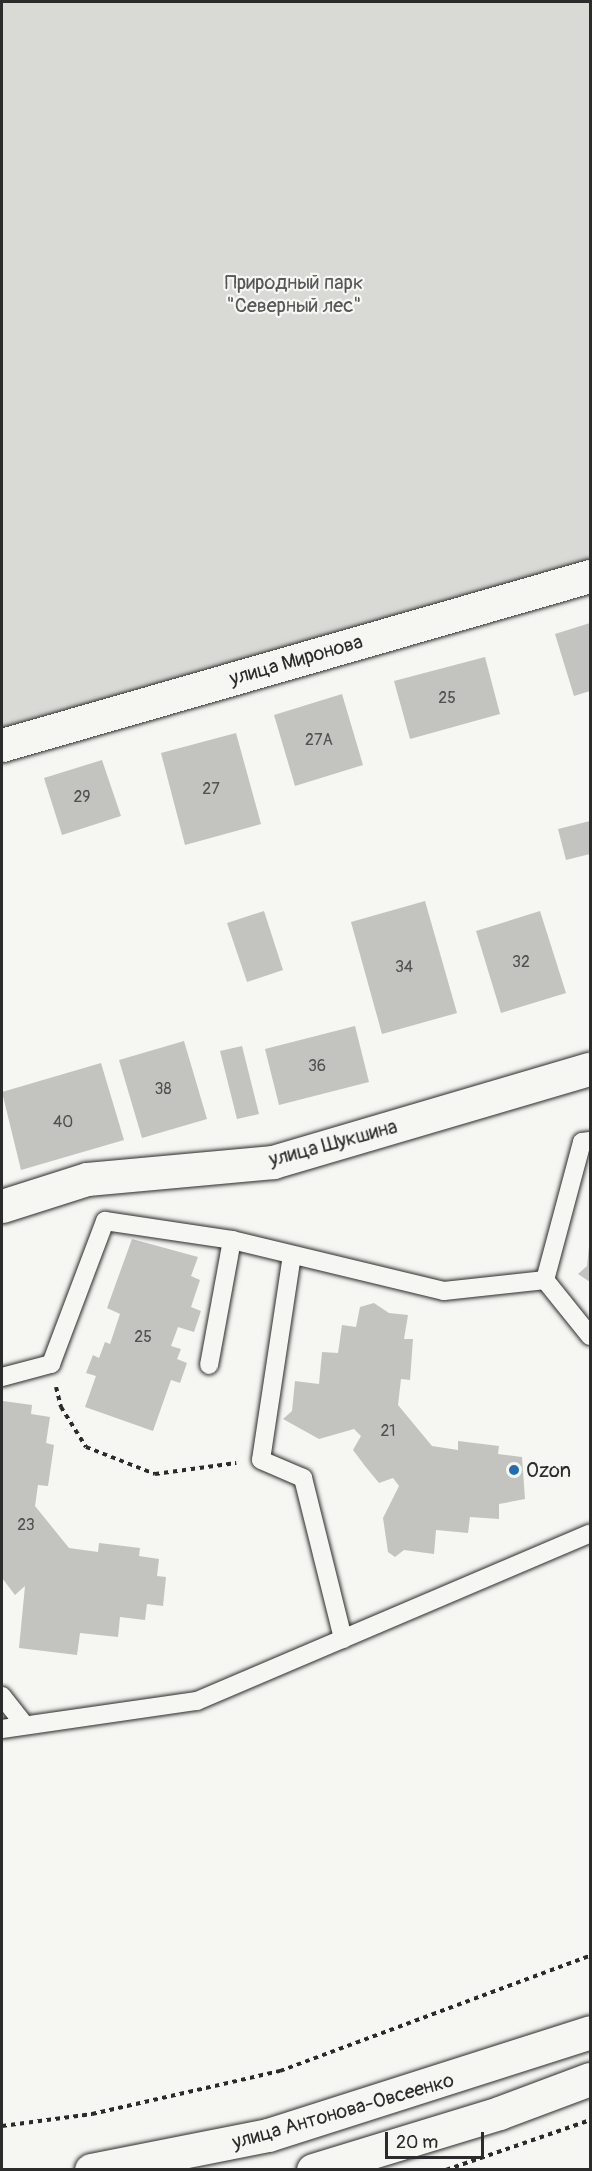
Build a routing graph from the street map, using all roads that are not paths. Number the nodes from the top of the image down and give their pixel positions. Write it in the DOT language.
graph roads {
  1 [pos="591,576"];
  2 [pos="2,745"];
  3 [pos="591,1069"];
  4 [pos="591,1141"];
  5 [pos="2,1206"];
  6 [pos="232,1240"];
  7 [pos="292,1255"];
  8 [pos="545,1280"];
  9 [pos="591,1336"];
  10 [pos="209,1365"];
  11 [pos="2,1377"];
  12 [pos="591,1533"];
  13 [pos="343,1639"];
  14 [pos="2,1696"];
  15 [pos="26,1725"];
  16 [pos="2,1729"];
  17 [pos="591,2032"];
  18 [pos="591,2079"];
  19 [pos="150,2165"];
  20 [pos="91,2169"];
  21 [pos="313,2169"];
  1 -- 2 [label="main road, улица Миронова"];
  3 -- 5 [label="main road, улица Шукшина"];
  4 -- 8 [label="lane"];
  6 -- 7 [label="lane"];
  6 -- 10 [label="lane"];
  6 -- 11 [label="lane"];
  7 -- 8 [label="lane"];
  7 -- 13 [label="lane"];
  8 -- 9 [label="lane"];
  12 -- 13 [label="lane"];
  13 -- 15 [label="lane"];
  14 -- 15 [label="lane"];
  15 -- 16 [label="lane"];
  17 -- 19 [label="main road, улица Антонова-Овсеенко"];
  18 -- 21 [label="main road"];
  19 -- 20 [label="main road, улица Антонова-Овсеенко"];
}
